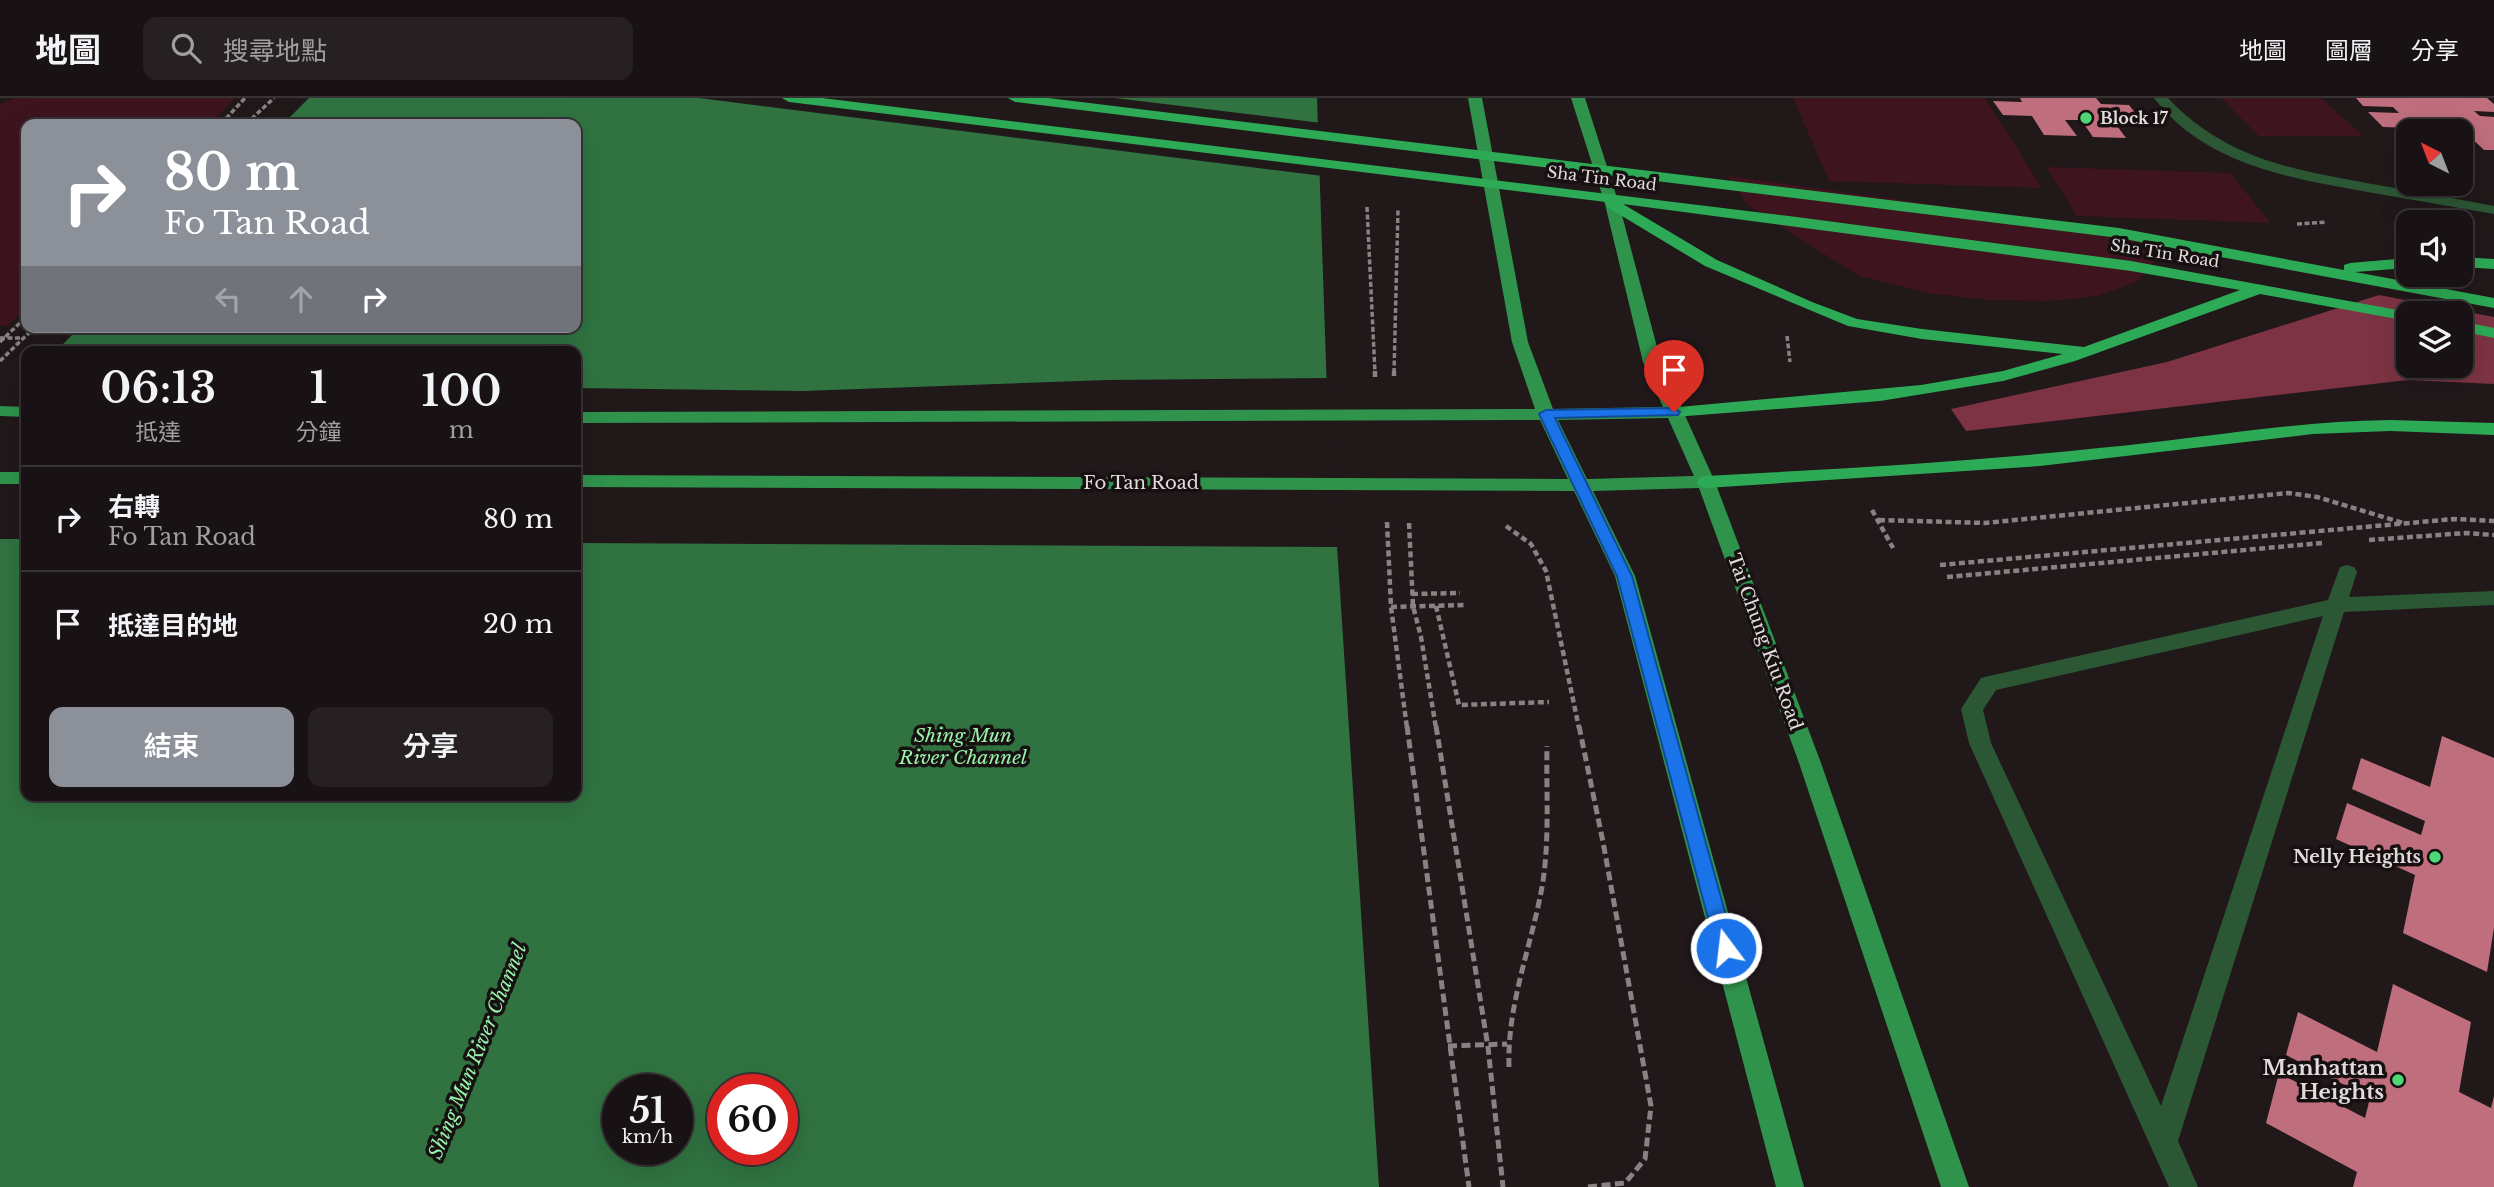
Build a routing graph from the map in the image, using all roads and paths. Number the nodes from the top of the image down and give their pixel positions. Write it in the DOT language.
graph roads {
  1 [pos="245,98"];
  2 [pos="274,98"];
  3 [pos="789,98"];
  4 [pos="1015,98"];
  5 [pos="1475,98"];
  6 [pos="1578,98"];
  7 [pos="2161,98"];
  8 [pos="226,119"];
  9 [pos="251,119"];
  10 [pos="1398,198"];
  11 [pos="1612,204"];
  12 [pos="1367,206"];
  13 [pos="2494,210"];
  14 [pos="2473,263"];
  15 [pos="2396,264"];
  16 [pos="2494,264"];
  17 [pos="2494,303"];
  18 [pos="2396,314"];
  19 [pos="21,321"];
  20 [pos="2473,329"];
  21 [pos="29,333"];
  22 [pos="2494,333"];
  23 [pos="24,338"];
  24 [pos="1,339"];
  25 [pos="2092,352"];
  26 [pos="0,361"];
  27 [pos="1375,380"];
  28 [pos="1394,383"];
  29 [pos="0,411"];
  30 [pos="21,412"];
  31 [pos="1674,412"];
  32 [pos="1546,414"];
  33 [pos="581,418"];
  34 [pos="2494,429"];
  35 [pos="0,478"];
  36 [pos="21,478"];
  37 [pos="581,481"];
  38 [pos="1706,482"];
  39 [pos="1581,485"];
  40 [pos="1387,518"];
  41 [pos="1408,521"];
  42 [pos="2494,522"];
  43 [pos="2407,524"];
  44 [pos="1522,535"];
  45 [pos="2494,535"];
  46 [pos="2360,540"];
  47 [pos="2333,542"];
  48 [pos="1893,548"];
  49 [pos="1940,565"];
  50 [pos="2347,572"];
  51 [pos="1947,577"];
  52 [pos="1460,593"];
  53 [pos="1412,594"];
  54 [pos="2494,598"];
  55 [pos="1465,605"];
  56 [pos="2338,605"];
  57 [pos="1413,606"];
  58 [pos="1436,606"];
  59 [pos="1391,607"];
  60 [pos="1549,702"];
  61 [pos="1547,746"];
  62 [pos="1507,1045"];
  63 [pos="1448,1046"];
  64 [pos="1488,1047"];
  65 [pos="1508,1067"];
  66 [pos="2164,1140"];
  67 [pos="1469,1187"];
  68 [pos="1503,1187"];
  69 [pos="1588,1187"];
  70 [pos="1790,1187"];
  71 [pos="1955,1187"];
  72 [pos="2184,1187"];
  1 -- 8 [label="path"];
  2 -- 9 [label="path"];
  3 -- 18 [label="highway, Sha Tin Road"];
  4 -- 17 [label="highway, Sha Tin Road"];
  5 -- 32 [label="main road"];
  6 -- 11 [label="main road, Tai Chung Kiu Road"];
  7 -- 13 [label="street"];
  10 -- 28 [label="path"];
  11 -- 25 [label="highway"];
  11 -- 31 [label="main road, Tai Chung Kiu Road"];
  12 -- 27 [label="path"];
  14 -- 16 [label="highway"];
  15 -- 25 [label="highway"];
  19 -- 24 [label="path"];
  20 -- 22 [label="highway"];
  21 -- 23 [label="path"];
  23 -- 24 [label="path"];
  23 -- 26 [label="path"];
  25 -- 31 [label="highway"];
  29 -- 30 [label="main road"];
  31 -- 32 [label="main road"];
  31 -- 38 [label="main road, Tai Chung Kiu Road"];
  32 -- 33 [label="main road"];
  32 -- 39 [label="main road"];
  34 -- 38 [label="highway"];
  35 -- 36 [label="main road"];
  37 -- 39 [label="main road, Fo Tan Road"];
  38 -- 39 [label="main road, Fo Tan Road"];
  38 -- 71 [label="main road, Tai Chung Kiu Road"];
  39 -- 70 [label="main road"];
  40 -- 59 [label="path"];
  41 -- 53 [label="path"];
  42 -- 43 [label="path"];
  43 -- 48 [label="path"];
  43 -- 49 [label="path"];
  44 -- 69 [label="path"];
  45 -- 46 [label="path"];
  47 -- 51 [label="path"];
  50 -- 56 [label="street"];
  52 -- 53 [label="path"];
  53 -- 57 [label="path"];
  54 -- 56 [label="street"];
  55 -- 58 [label="path"];
  56 -- 66 [label="street"];
  56 -- 66 [label="street"];
  57 -- 58 [label="path"];
  57 -- 59 [label="path"];
  57 -- 64 [label="path"];
  58 -- 60 [label="path"];
  59 -- 63 [label="path"];
  61 -- 62 [label="path"];
  62 -- 64 [label="path"];
  62 -- 65 [label="path"];
  63 -- 64 [label="path"];
  63 -- 67 [label="path"];
  64 -- 68 [label="path"];
  66 -- 72 [label="street"];
}
